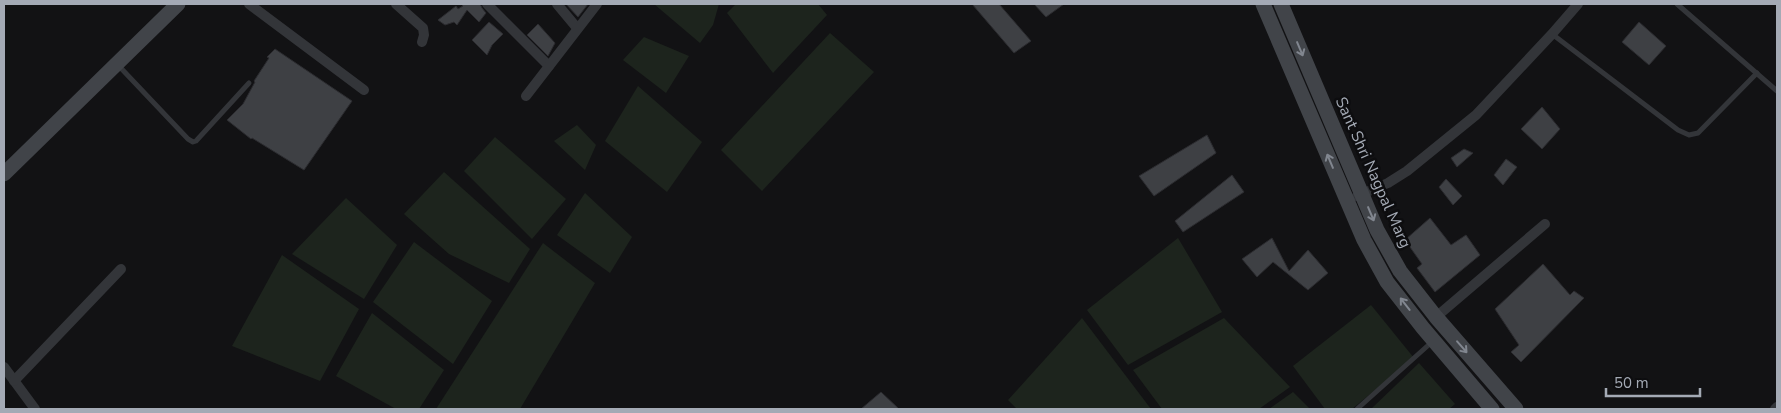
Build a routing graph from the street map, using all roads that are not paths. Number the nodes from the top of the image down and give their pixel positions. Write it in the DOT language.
graph roads {
  1 [pos="178,4"];
  2 [pos="249,4"];
  3 [pos="396,4"];
  4 [pos="488,4"];
  5 [pos="557,4"];
  6 [pos="597,4"];
  7 [pos="1263,4"];
  8 [pos="1281,4"];
  9 [pos="1578,4"];
  10 [pos="1677,4"];
  11 [pos="577,28"];
  12 [pos="1552,34"];
  13 [pos="422,42"];
  14 [pos="117,64"];
  15 [pos="549,66"];
  16 [pos="1757,73"];
  17 [pos="249,83"];
  18 [pos="364,90"];
  19 [pos="1777,91"];
  20 [pos="526,96"];
  21 [pos="4,174"];
  22 [pos="1362,194"];
  23 [pos="1346,199"];
  24 [pos="1545,224"];
  25 [pos="121,269"];
  26 [pos="1436,317"];
  27 [pos="1433,340"];
  28 [pos="4,367"];
  29 [pos="14,381"];
  30 [pos="35,409"];
  31 [pos="1357,409"];
  32 [pos="1492,409"];
  33 [pos="1516,409"];
  1 -- 14 [label="street"];
  2 -- 18 [label="street"];
  3 -- 13 [label="street"];
  4 -- 15 [label="street"];
  5 -- 11 [label="street"];
  6 -- 11 [label="street"];
  23 -- 7 [label="street, one-way"];
  8 -- 22 [label="street, Sant Shri Nagpal Marg, one-way"];
  9 -- 12 [label="street"];
  10 -- 16 [label="lane"];
  11 -- 15 [label="street"];
  12 -- 16 [label="lane"];
  12 -- 22 [label="street"];
  14 -- 17 [label="lane"];
  14 -- 21 [label="street"];
  15 -- 20 [label="street"];
  16 -- 19 [label="lane"];
  22 -- 23 [label="street"];
  22 -- 26 [label="street, Sant Shri Nagpal Marg, one-way"];
  27 -- 23 [label="street, one-way"];
  24 -- 26 [label="street"];
  25 -- 29 [label="street"];
  26 -- 33 [label="street, Sant Shri Nagpal Marg, one-way"];
  27 -- 31 [label="lane"];
  27 -- 32 [label="street"];
  28 -- 29 [label="street"];
  29 -- 30 [label="street"];
}
